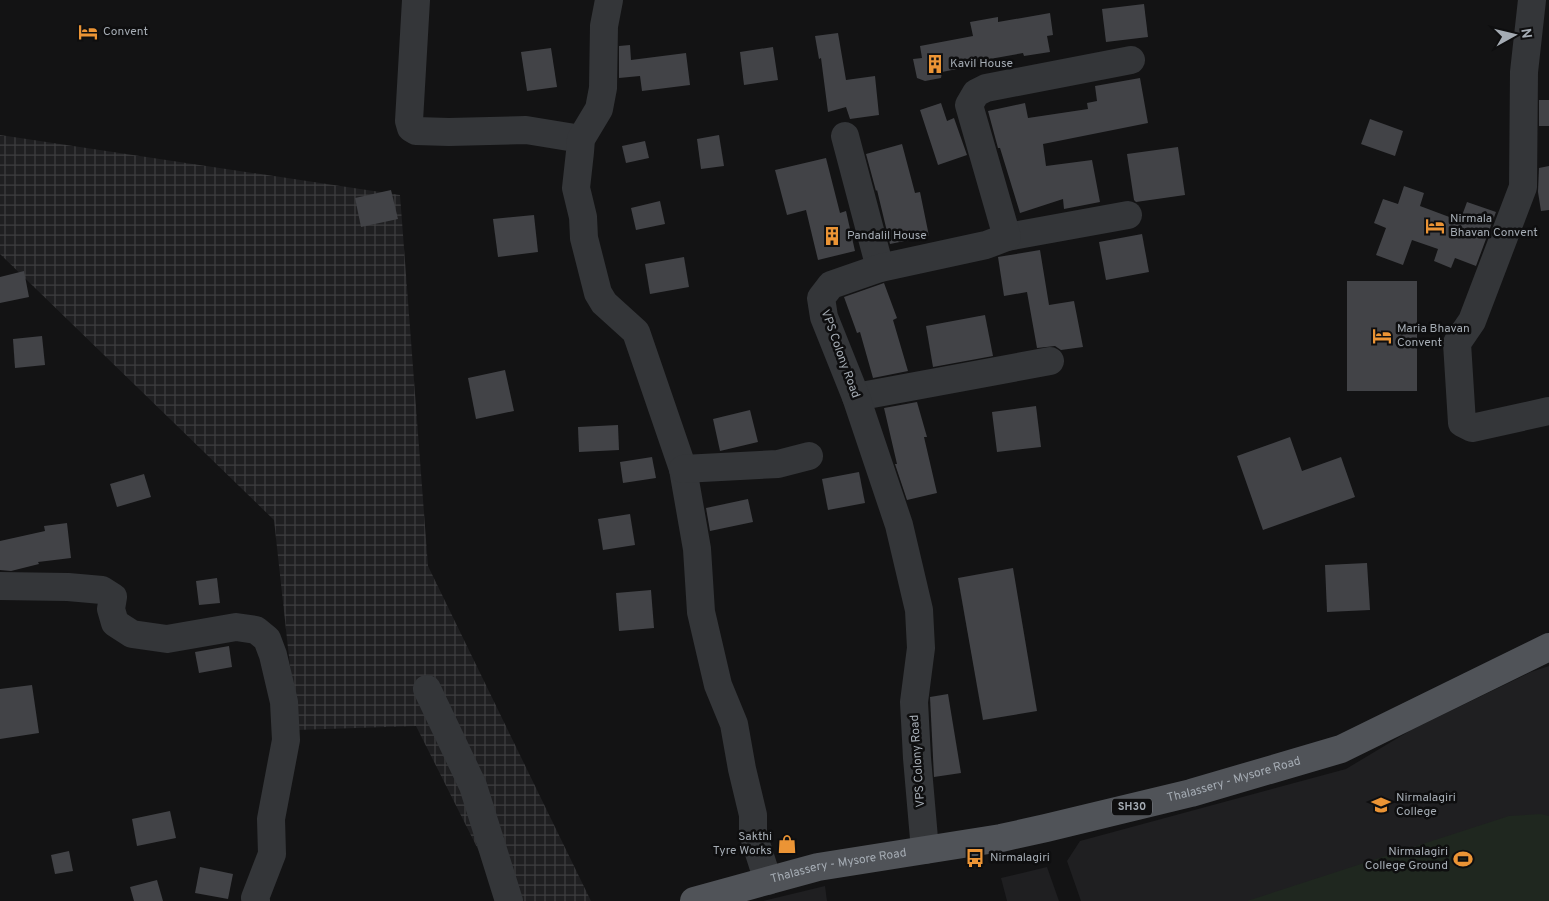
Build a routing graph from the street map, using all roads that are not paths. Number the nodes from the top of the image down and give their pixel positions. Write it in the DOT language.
graph roads {
  1 [pos="416,0"];
  2 [pos="609,0"];
  3 [pos="1532,0"];
  4 [pos="1130,60"];
  5 [pos="845,136"];
  6 [pos="581,139"];
  7 [pos="1128,215"];
  8 [pos="1007,237"];
  9 [pos="880,268"];
  10 [pos="1050,361"];
  11 [pos="856,398"];
  12 [pos="1549,411"];
  13 [pos="809,456"];
  14 [pos="683,469"];
  15 [pos="0,586"];
  16 [pos="1549,647"];
  17 [pos="427,689"];
  18 [pos="925,850"];
  19 [pos="768,881"];
  20 [pos="256,901"];
  21 [pos="509,901"];
  22 [pos="694,901"];
  1 -- 6 [label="street"];
  2 -- 6 [label="street"];
  3 -- 12 [label="street"];
  4 -- 8 [label="street"];
  5 -- 9 [label="street"];
  6 -- 14 [label="street"];
  7 -- 8 [label="street, VPS Colony Road"];
  8 -- 9 [label="street, VPS Colony Road"];
  9 -- 11 [label="street, VPS Colony Road"];
  10 -- 11 [label="street"];
  11 -- 18 [label="street, VPS Colony Road"];
  13 -- 14 [label="street"];
  14 -- 19 [label="street"];
  15 -- 20 [label="street"];
  16 -- 18 [label="main road, Thalassery - Mysore Road / SH30"];
  17 -- 21 [label="street"];
  18 -- 19 [label="main road, Thalassery - Mysore Road / SH30"];
  19 -- 22 [label="main road, Thalassery - Mysore Road / SH30"];
}
